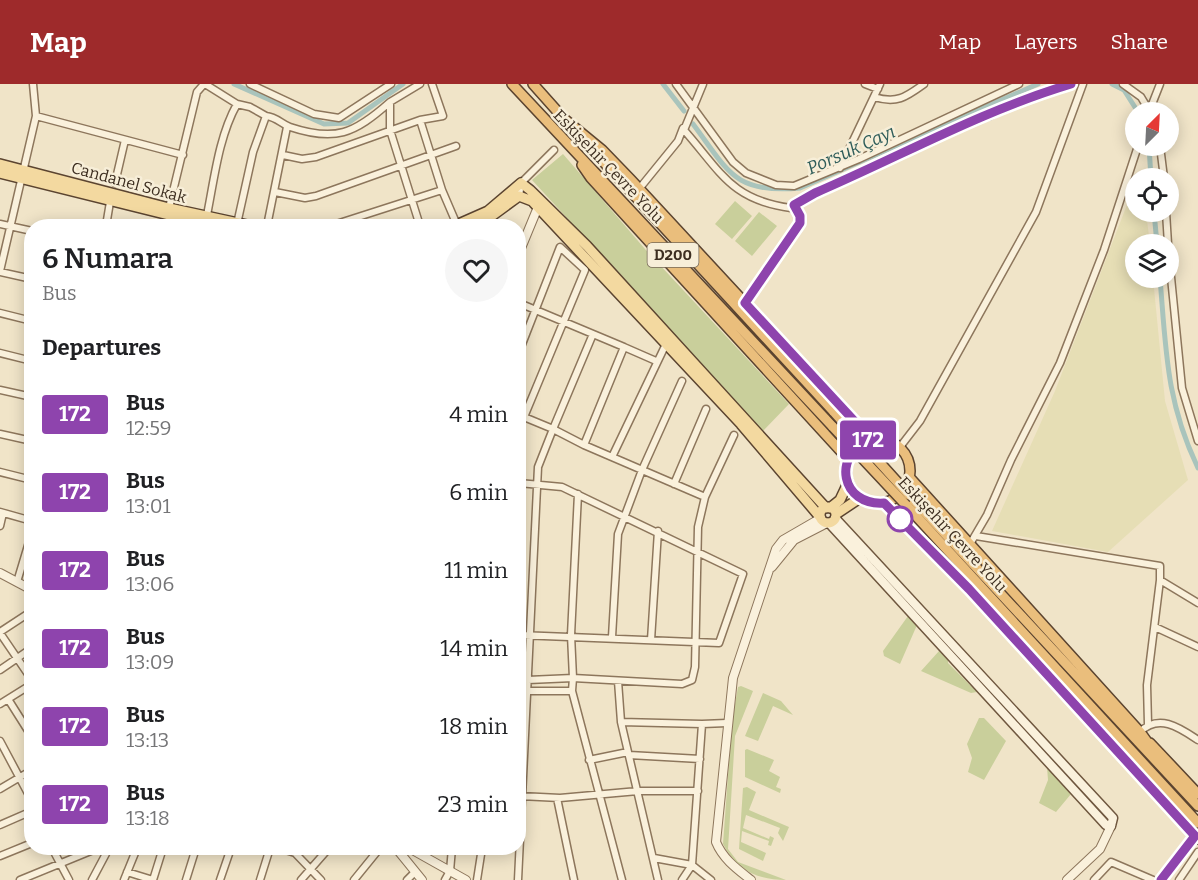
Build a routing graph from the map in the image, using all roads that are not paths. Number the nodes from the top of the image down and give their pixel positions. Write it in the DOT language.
graph roads {
  1 [pos="33,84"];
  2 [pos="205,84"];
  3 [pos="250,84"];
  4 [pos="391,84"];
  5 [pos="420,84"];
  6 [pos="432,84"];
  7 [pos="512,84"];
  8 [pos="533,84"];
  9 [pos="675,84"];
  10 [pos="703,84"];
  11 [pos="865,84"];
  12 [pos="924,84"];
  13 [pos="1019,84"];
  14 [pos="1071,84"];
  15 [pos="1078,84"];
  16 [pos="1083,84"];
  17 [pos="1123,84"];
  18 [pos="1160,84"];
  19 [pos="879,87"];
  20 [pos="874,97"];
  21 [pos="390,102"];
  22 [pos="1144,102"];
  23 [pos="1153,102"];
  24 [pos="237,104"];
  25 [pos="693,107"];
  26 [pos="36,116"];
  27 [pos="266,116"];
  28 [pos="563,118"];
  29 [pos="420,120"];
  30 [pos="288,127"];
  31 [pos="683,128"];
  32 [pos="390,130"];
  33 [pos="125,140"];
  34 [pos="566,141"];
  35 [pos="456,146"];
  36 [pos="554,150"];
  37 [pos="183,155"];
  38 [pos="283,155"];
  39 [pos="431,155"];
  40 [pos="1135,156"];
  41 [pos="0,164"];
  42 [pos="400,164"];
  43 [pos="840,168"];
  44 [pos="0,173"];
  45 [pos="22,174"];
  46 [pos="115,183"];
  47 [pos="521,183"];
  48 [pos="639,189"];
  49 [pos="442,190"];
  50 [pos="275,192"];
  51 [pos="519,196"];
  52 [pos="411,200"];
  53 [pos="110,202"];
  54 [pos="794,205"];
  55 [pos="538,207"];
  56 [pos="169,208"];
  57 [pos="107,219"];
  58 [pos="185,219"];
  59 [pos="195,219"];
  60 [pos="208,219"];
  61 [pos="238,219"];
  62 [pos="269,219"];
  63 [pos="352,219"];
  64 [pos="418,219"];
  65 [pos="452,219"];
  66 [pos="472,219"];
  67 [pos="488,219"];
  68 [pos="0,224"];
  69 [pos="10,226"];
  70 [pos="24,229"];
  71 [pos="526,235"];
  72 [pos="0,271"];
  73 [pos="24,277"];
  74 [pos="1172,288"];
  75 [pos="745,303"];
  76 [pos="526,305"];
  77 [pos="537,309"];
  78 [pos="0,313"];
  79 [pos="24,319"];
  80 [pos="565,321"];
  81 [pos="593,334"];
  82 [pos="526,335"];
  83 [pos="666,344"];
  84 [pos="624,347"];
  85 [pos="0,353"];
  86 [pos="24,359"];
  87 [pos="656,361"];
  88 [pos="682,381"];
  89 [pos="0,390"];
  90 [pos="24,395"];
  91 [pos="526,407"];
  92 [pos="706,409"];
  93 [pos="526,418"];
  94 [pos="553,429"];
  95 [pos="0,434"];
  96 [pos="734,435"];
  97 [pos="24,439"];
  98 [pos="871,439"];
  99 [pos="1198,441"];
  100 [pos="584,445"];
  101 [pos="900,447"];
  102 [pos="612,457"];
  103 [pos="848,459"];
  104 [pos="642,470"];
  105 [pos="0,472"];
  106 [pos="24,478"];
  107 [pos="909,478"];
  108 [pos="848,483"];
  109 [pos="526,484"];
  110 [pos="674,484"];
  111 [pos="538,485"];
  112 [pos="578,494"];
  113 [pos="705,497"];
  114 [pos="860,498"];
  115 [pos="908,500"];
  116 [pos="884,503"];
  117 [pos="2,512"];
  118 [pos="625,515"];
  119 [pos="828,516"];
  120 [pos="24,519"];
  121 [pos="0,526"];
  122 [pos="658,531"];
  123 [pos="973,540"];
  124 [pos="698,551"];
  125 [pos="24,559"];
  126 [pos="0,573"];
  127 [pos="1161,580"];
  128 [pos="17,582"];
  129 [pos="24,586"];
  130 [pos="1198,603"];
  131 [pos="24,616"];
  132 [pos="1155,627"];
  133 [pos="0,632"];
  134 [pos="526,635"];
  135 [pos="531,635"];
  136 [pos="571,635"];
  137 [pos="612,637"];
  138 [pos="651,640"];
  139 [pos="694,642"];
  140 [pos="1198,647"];
  141 [pos="24,653"];
  142 [pos="17,658"];
  143 [pos="24,669"];
  144 [pos="0,670"];
  145 [pos="528,677"];
  146 [pos="573,678"];
  147 [pos="618,681"];
  148 [pos="24,688"];
  149 [pos="528,691"];
  150 [pos="572,691"];
  151 [pos="8,699"];
  152 [pos="0,704"];
  153 [pos="526,721"];
  154 [pos="621,722"];
  155 [pos="727,723"];
  156 [pos="24,724"];
  157 [pos="702,724"];
  158 [pos="1148,724"];
  159 [pos="1140,732"];
  160 [pos="1198,740"];
  161 [pos="0,741"];
  162 [pos="628,753"];
  163 [pos="700,759"];
  164 [pos="589,760"];
  165 [pos="24,775"];
  166 [pos="21,777"];
  167 [pos="1175,781"];
  168 [pos="24,784"];
  169 [pos="0,789"];
  170 [pos="638,791"];
  171 [pos="698,791"];
  172 [pos="1198,794"];
  173 [pos="598,795"];
  174 [pos="526,796"];
  175 [pos="557,798"];
  176 [pos="1198,806"];
  177 [pos="24,814"];
  178 [pos="1198,824"];
  179 [pos="0,825"];
  180 [pos="1111,826"];
  181 [pos="1197,837"];
  182 [pos="24,846"];
  183 [pos="1198,852"];
  184 [pos="56,855"];
  185 [pos="81,855"];
  186 [pos="105,855"];
  187 [pos="135,855"];
  188 [pos="161,855"];
  189 [pos="194,855"];
  190 [pos="229,855"];
  191 [pos="268,855"];
  192 [pos="300,855"];
  193 [pos="323,855"];
  194 [pos="374,855"];
  195 [pos="402,855"];
  196 [pos="426,855"];
  197 [pos="451,855"];
  198 [pos="481,855"];
  199 [pos="519,855"];
  200 [pos="0,856"];
  201 [pos="654,858"];
  202 [pos="60,864"];
  203 [pos="692,864"];
  204 [pos="311,870"];
  205 [pos="450,871"];
  206 [pos="128,872"];
  207 [pos="415,872"];
  208 [pos="20,880"];
  209 [pos="69,880"];
  210 [pos="92,880"];
  211 [pos="124,880"];
  212 [pos="153,880"];
  213 [pos="186,880"];
  214 [pos="220,880"];
  215 [pos="260,880"];
  216 [pos="301,880"];
  217 [pos="321,880"];
  218 [pos="354,880"];
  219 [pos="407,880"];
  220 [pos="422,880"];
  221 [pos="445,880"];
  222 [pos="466,880"];
  223 [pos="477,880"];
  224 [pos="518,880"];
  225 [pos="574,880"];
  226 [pos="621,880"];
  227 [pos="658,880"];
  228 [pos="682,880"];
  229 [pos="711,880"];
  230 [pos="751,880"];
  231 [pos="1067,880"];
  232 [pos="1094,880"];
  233 [pos="1153,880"];
  234 [pos="1161,880"];
  235 [pos="1179,880"];
  1 -- 26 [label="street"];
  2 -- 24 [label="street"];
  2 -- 37 [label="street"];
  3 -- 4 [label="street"];
  5 -- 21 [label="street"];
  6 -- 29 [label="street"];
  7 -- 34 [label="highway, Eskişehir Çevre Yolu / D200"];
  8 -- 28 [label="highway, Eskişehir Çevre Yolu / D200"];
  9 -- 25 [label="street"];
  10 -- 25 [label="street"];
  11 -- 19 [label="street"];
  12 -- 20 [label="street"];
  13 -- 43 [label="street"];
  14 -- 54 [label="street"];
  15 -- 16 [label="street"];
  16 -- 101 [label="street"];
  17 -- 22 [label="street"];
  18 -- 23 [label="street"];
  19 -- 20 [label="street"];
  20 -- 43 [label="street"];
  21 -- 30 [label="street"];
  21 -- 32 [label="street"];
  24 -- 27 [label="street"];
  24 -- 60 [label="street"];
  25 -- 31 [label="street"];
  25 -- 43 [label="street"];
  26 -- 33 [label="street"];
  26 -- 45 [label="street"];
  27 -- 30 [label="street"];
  27 -- 61 [label="street"];
  28 -- 48 [label="highway"];
  28 -- 115 [label="highway, Eskişehir Çevre Yolu / D200, bridge"];
  29 -- 32 [label="street"];
  29 -- 39 [label="street"];
  30 -- 38 [label="street"];
  31 -- 48 [label="street"];
  31 -- 54 [label="street"];
  32 -- 38 [label="street"];
  32 -- 42 [label="street"];
  33 -- 37 [label="street"];
  33 -- 46 [label="street"];
  34 -- 103 [label="highway"];
  34 -- 115 [label="highway, Eskişehir Çevre Yolu / D200, bridge"];
  35 -- 39 [label="street"];
  36 -- 47 [label="street"];
  37 -- 56 [label="street"];
  38 -- 50 [label="street"];
  39 -- 42 [label="street"];
  39 -- 49 [label="street"];
  40 -- 123 [label="street"];
  41 -- 45 [label="main road, Candanel Sokak"];
  42 -- 50 [label="street"];
  42 -- 52 [label="street"];
  44 -- 45 [label="main road"];
  45 -- 53 [label="main road"];
  45 -- 56 [label="main road, Candanel Sokak"];
  45 -- 69 [label="street"];
  47 -- 51 [label="street"];
  47 -- 66 [label="main road"];
  47 -- 119 [label="main road"];
  48 -- 75 [label="highway"];
  49 -- 52 [label="street"];
  49 -- 65 [label="street"];
  50 -- 62 [label="street"];
  51 -- 55 [label="main road"];
  51 -- 67 [label="main road"];
  52 -- 63 [label="street"];
  52 -- 64 [label="street"];
  53 -- 57 [label="street"];
  53 -- 58 [label="main road"];
  54 -- 75 [label="street"];
  55 -- 71 [label="street"];
  55 -- 83 [label="main road"];
  56 -- 59 [label="main road, Candanel Sokak"];
  68 -- 69 [label="street"];
  69 -- 70 [label="street"];
  69 -- 72 [label="street"];
  72 -- 73 [label="street"];
  74 -- 99 [label="street"];
  75 -- 98 [label="highway"];
  76 -- 77 [label="street"];
  77 -- 80 [label="street"];
  77 -- 80 [label="street"];
  77 -- 82 [label="street"];
  78 -- 79 [label="street"];
  80 -- 81 [label="street"];
  80 -- 91 [label="street"];
  81 -- 84 [label="street"];
  81 -- 94 [label="street"];
  83 -- 87 [label="street"];
  83 -- 119 [label="main road"];
  84 -- 87 [label="street"];
  84 -- 100 [label="street"];
  85 -- 86 [label="street"];
  87 -- 102 [label="street"];
  88 -- 104 [label="street"];
  89 -- 90 [label="street"];
  92 -- 110 [label="street"];
  93 -- 94 [label="street"];
  94 -- 100 [label="street"];
  94 -- 111 [label="street"];
  95 -- 97 [label="street"];
  96 -- 113 [label="street"];
  98 -- 101 [label="highway"];
  98 -- 103 [label="highway"];
  100 -- 102 [label="street"];
  101 -- 107 [label="highway"];
  102 -- 104 [label="street"];
  103 -- 108 [label="highway"];
  104 -- 110 [label="street"];
  104 -- 118 [label="street"];
  105 -- 106 [label="street"];
  107 -- 116 [label="highway"];
  107 -- 123 [label="highway"];
  108 -- 114 [label="highway"];
  108 -- 119 [label="main road"];
  109 -- 111 [label="street"];
  110 -- 113 [label="street"];
  111 -- 112 [label="street"];
  111 -- 135 [label="street"];
  112 -- 118 [label="street"];
  112 -- 136 [label="street"];
  113 -- 124 [label="street"];
  114 -- 116 [label="highway"];
  114 -- 119 [label="main road"];
  115 -- 167 [label="highway, Eskişehir Çevre Yolu / D200"];
  115 -- 178 [label="highway, Eskişehir Çevre Yolu / D200"];
  116 -- 181 [label="highway"];
  117 -- 120 [label="street"];
  117 -- 121 [label="street"];
  118 -- 122 [label="street"];
  118 -- 137 [label="street"];
  119 -- 155 [label="street"];
  119 -- 180 [label="main road"];
  122 -- 124 [label="street"];
  122 -- 138 [label="street"];
  123 -- 127 [label="street"];
  123 -- 159 [label="highway"];
  124 -- 139 [label="street"];
  124 -- 139 [label="street"];
  125 -- 128 [label="street"];
  126 -- 128 [label="street"];
  127 -- 130 [label="street"];
  127 -- 132 [label="street"];
  128 -- 129 [label="street"];
  131 -- 133 [label="street"];
  132 -- 140 [label="street"];
  132 -- 158 [label="street"];
  133 -- 142 [label="street"];
  134 -- 135 [label="street"];
  135 -- 136 [label="street"];
  135 -- 145 [label="street"];
  136 -- 137 [label="street"];
  136 -- 146 [label="street"];
  137 -- 138 [label="street"];
  138 -- 139 [label="street"];
  139 -- 147 [label="street"];
  141 -- 142 [label="street"];
  142 -- 143 [label="street"];
  142 -- 144 [label="street"];
  145 -- 146 [label="street"];
  145 -- 149 [label="street"];
  146 -- 147 [label="street"];
  146 -- 150 [label="street"];
  147 -- 154 [label="street"];
  148 -- 151 [label="street"];
  149 -- 150 [label="street"];
  149 -- 153 [label="street"];
  150 -- 164 [label="street"];
  151 -- 152 [label="street"];
  151 -- 156 [label="street"];
  154 -- 157 [label="street"];
  154 -- 162 [label="street"];
  155 -- 157 [label="street"];
  155 -- 230 [label="street"];
  157 -- 163 [label="street"];
  158 -- 159 [label="street"];
  158 -- 160 [label="street"];
  159 -- 167 [label="highway"];
  159 -- 172 [label="highway"];
  161 -- 166 [label="street"];
  162 -- 163 [label="street"];
  162 -- 164 [label="street"];
  162 -- 170 [label="street"];
  163 -- 171 [label="street"];
  164 -- 173 [label="street"];
  165 -- 166 [label="street"];
  166 -- 168 [label="street"];
  166 -- 169 [label="street"];
  167 -- 176 [label="highway, Eskişehir Çevre Yolu / D200"];
  170 -- 171 [label="street"];
  170 -- 173 [label="street"];
  170 -- 201 [label="street"];
  171 -- 203 [label="street"];
  173 -- 175 [label="street"];
  173 -- 226 [label="street"];
  174 -- 175 [label="street"];
  175 -- 225 [label="street"];
  177 -- 179 [label="street"];
  180 -- 231 [label="street"];
  181 -- 234 [label="street"];
  182 -- 200 [label="street"];
  183 -- 235 [label="street"];
  184 -- 202 [label="street"];
  185 -- 202 [label="street"];
  186 -- 210 [label="street"];
  187 -- 206 [label="street"];
  188 -- 212 [label="street"];
  189 -- 213 [label="street"];
  190 -- 214 [label="street"];
  191 -- 215 [label="street"];
  192 -- 204 [label="street"];
  193 -- 204 [label="street"];
  194 -- 218 [label="street"];
  195 -- 207 [label="street"];
  196 -- 205 [label="street"];
  197 -- 205 [label="street"];
  198 -- 223 [label="street"];
  199 -- 224 [label="street"];
  201 -- 203 [label="street"];
  201 -- 227 [label="street"];
  202 -- 208 [label="street"];
  202 -- 209 [label="street"];
  203 -- 228 [label="street"];
  203 -- 229 [label="street"];
  204 -- 216 [label="street"];
  204 -- 217 [label="street"];
  205 -- 221 [label="street"];
  205 -- 222 [label="street"];
  206 -- 211 [label="street"];
  206 -- 212 [label="street"];
  207 -- 219 [label="street"];
  207 -- 220 [label="street"];
  232 -- 233 [label="street"];
}
